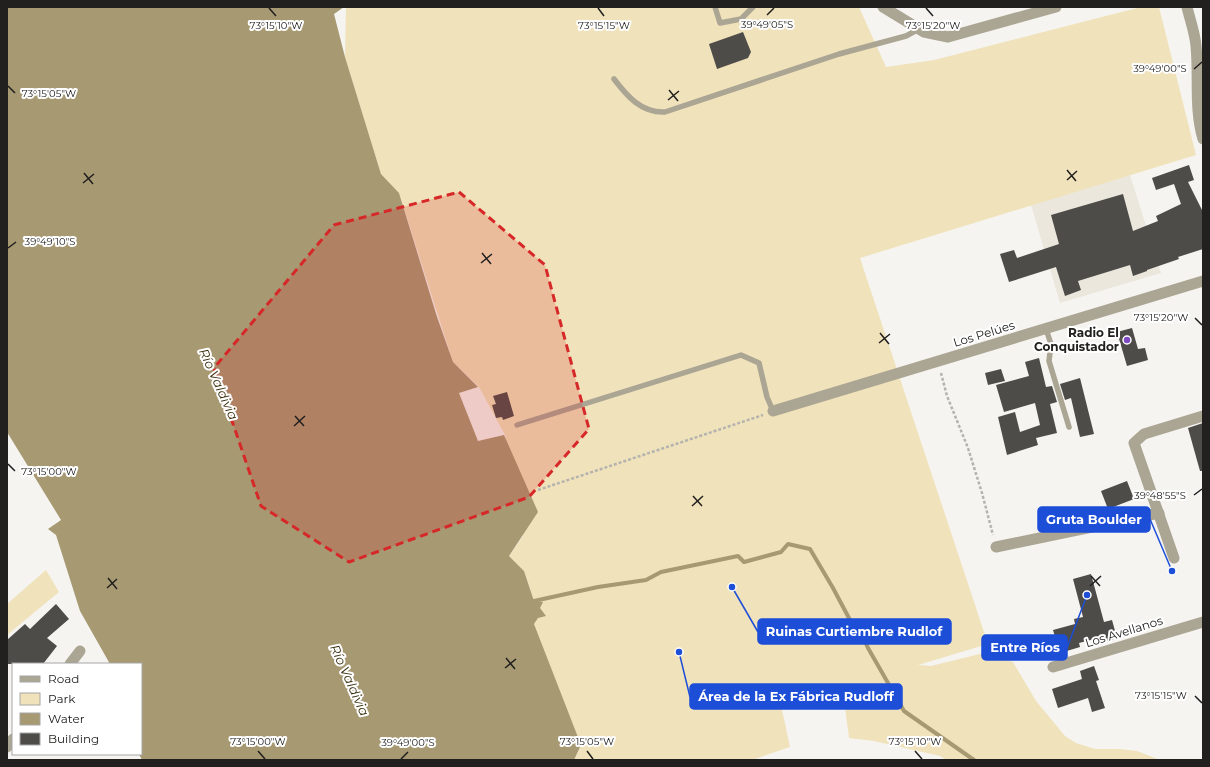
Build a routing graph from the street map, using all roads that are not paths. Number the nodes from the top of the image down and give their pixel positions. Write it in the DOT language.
graph roads {
  1 [pos="715,7"];
  2 [pos="753,7"];
  3 [pos="883,7"];
  4 [pos="1056,7"];
  5 [pos="1187,7"];
  6 [pos="919,29"];
  7 [pos="614,79"];
  8 [pos="1203,139"];
  9 [pos="1203,281"];
  10 [pos="1046,329"];
  11 [pos="773,411"];
  12 [pos="1203,416"];
  13 [pos="517,425"];
  14 [pos="1069,427"];
  15 [pos="1159,513"];
  16 [pos="996,547"];
  17 [pos="1174,558"];
  18 [pos="1203,622"];
  19 [pos="80,651"];
  20 [pos="71,663"];
  21 [pos="1053,667"];
  1 -- 2 [label="lane"];
  3 -- 6 [label="street"];
  4 -- 6 [label="street"];
  5 -- 8 [label="street"];
  6 -- 7 [label="lane"];
  9 -- 10 [label="street, Los Pelúes"];
  10 -- 11 [label="street, Los Pelúes"];
  10 -- 14 [label="lane"];
  11 -- 13 [label="lane"];
  12 -- 15 [label="street"];
  15 -- 16 [label="street"];
  15 -- 17 [label="street"];
  18 -- 21 [label="street, Los Avellanos"];
  19 -- 20 [label="street"];
}
